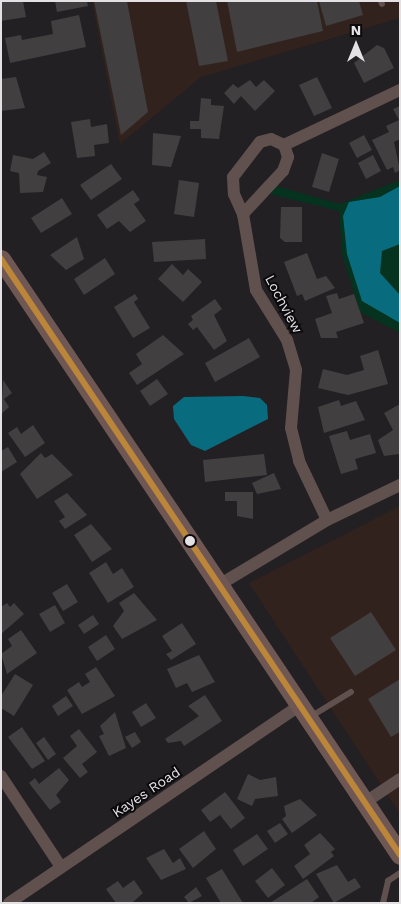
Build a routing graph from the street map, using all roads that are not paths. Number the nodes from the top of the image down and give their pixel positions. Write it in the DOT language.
graph roads {
  1 [pos="400,90"];
  2 [pos="284,145"];
  3 [pos="243,214"];
  4 [pos="1,259"];
  5 [pos="400,485"];
  6 [pos="327,520"];
  7 [pos="219,586"];
  8 [pos="351,692"];
  9 [pos="303,712"];
  10 [pos="1,776"];
  11 [pos="400,779"];
  12 [pos="364,803"];
  13 [pos="400,855"];
  14 [pos="61,867"];
  15 [pos="400,873"];
  16 [pos="9,903"];
  17 [pos="383,903"];
  1 -- 2 [label="street"];
  2 -- 3 [label="street"];
  2 -- 3 [label="street, Lochview"];
  3 -- 6 [label="street, Lochview"];
  4 -- 7 [label="main road"];
  5 -- 6 [label="street"];
  6 -- 7 [label="street"];
  7 -- 9 [label="main road"];
  8 -- 9 [label="lane"];
  9 -- 12 [label="main road"];
  9 -- 14 [label="street, Kayes Road"];
  10 -- 14 [label="street"];
  11 -- 12 [label="street"];
  12 -- 13 [label="main road"];
  14 -- 16 [label="street, Kayes Road"];
  15 -- 17 [label="lane"];
}
